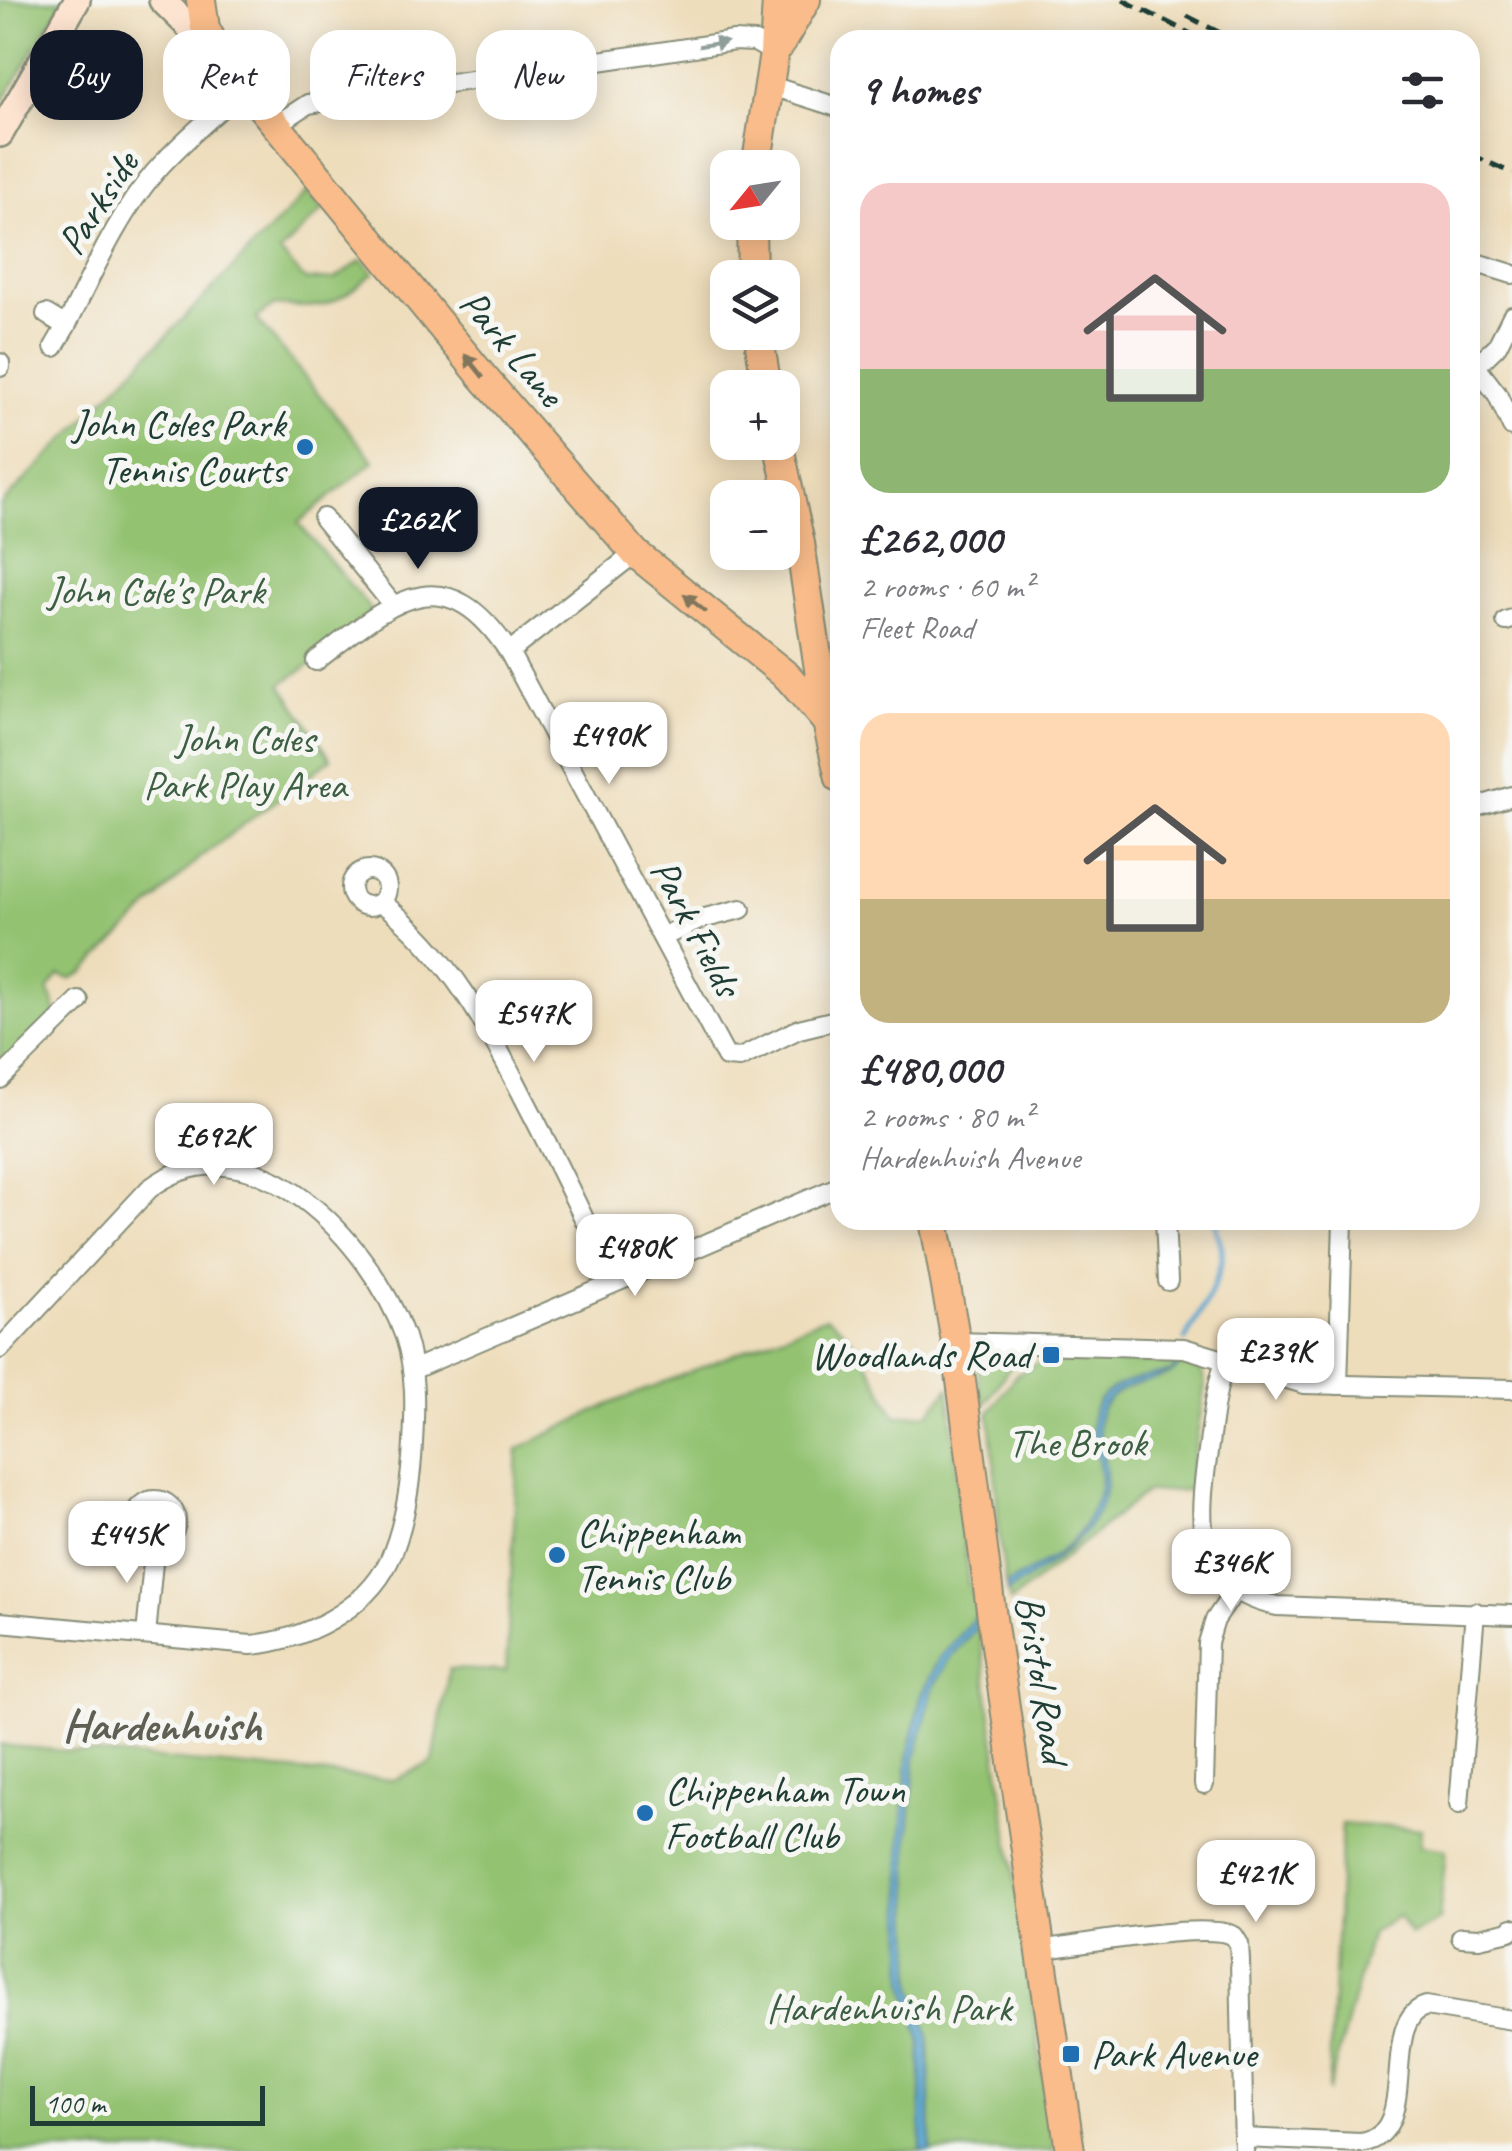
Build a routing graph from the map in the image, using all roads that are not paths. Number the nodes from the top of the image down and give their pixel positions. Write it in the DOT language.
graph roads {
  1 [pos="77,0"];
  2 [pos="162,0"];
  3 [pos="201,0"];
  4 [pos="776,0"];
  5 [pos="806,0"];
  6 [pos="193,30"];
  7 [pos="206,30"];
  8 [pos="774,53"];
  9 [pos="768,85"];
  10 [pos="830,105"];
  11 [pos="209,120"];
  12 [pos="271,120"];
  13 [pos="276,126"];
  14 [pos="0,134"];
  15 [pos="759,150"];
  16 [pos="1480,264"];
  17 [pos="1512,274"];
  18 [pos="46,314"];
  19 [pos="1512,316"];
  20 [pos="66,326"];
  21 [pos="54,346"];
  22 [pos="1480,358"];
  23 [pos="1480,372"];
  24 [pos="1512,427"];
  25 [pos="781,460"];
  26 [pos="323,518"];
  27 [pos="635,553"];
  28 [pos="392,604"];
  29 [pos="816,639"];
  30 [pos="510,652"];
  31 [pos="316,660"];
  32 [pos="771,664"];
  33 [pos="830,702"];
  34 [pos="830,716"];
  35 [pos="1512,796"];
  36 [pos="1480,806"];
  37 [pos="381,902"];
  38 [pos="741,909"];
  39 [pos="662,937"];
  40 [pos="79,1001"];
  41 [pos="830,1022"];
  42 [pos="0,1079"];
  43 [pos="830,1190"];
  44 [pos="936,1230"];
  45 [pos="1165,1230"];
  46 [pos="1342,1230"];
  47 [pos="1168,1281"];
  48 [pos="614,1282"];
  49 [pos="956,1342"];
  50 [pos="0,1349"];
  51 [pos="1225,1361"];
  52 [pos="412,1370"];
  53 [pos="1338,1385"];
  54 [pos="1512,1389"];
  55 [pos="155,1542"];
  56 [pos="1236,1589"];
  57 [pos="1476,1612"];
  58 [pos="1512,1615"];
  59 [pos="0,1622"];
  60 [pos="146,1635"];
  61 [pos="1204,1784"];
  62 [pos="1458,1804"];
  63 [pos="1511,1931"];
  64 [pos="1461,1937"];
  65 [pos="1041,1950"];
  66 [pos="1512,2020"];
  67 [pos="1243,2145"];
  68 [pos="1070,2151"];
  1 -- 14 [label="main road"];
  2 -- 6 [label="main road, Park Lane"];
  3 -- 7 [label="main road"];
  4 -- 8 [label="main road"];
  5 -- 8 [label="main road"];
  8 -- 9 [label="main road"];
  13 -- 8 [label="street, one-way"];
  9 -- 10 [label="street"];
  9 -- 15 [label="main road"];
  11 -- 20 [label="street, Parkside"];
  12 -- 13 [label="main road, Park Lane"];
  27 -- 13 [label="main road, Park Lane, one-way"];
  16 -- 17 [label="street"];
  18 -- 20 [label="street"];
  19 -- 22 [label="street"];
  20 -- 21 [label="street, Parkside"];
  23 -- 24 [label="street"];
  25 -- 29 [label="main road"];
  26 -- 28 [label="street"];
  27 -- 30 [label="street"];
  32 -- 27 [label="main road, Park Lane, one-way"];
  28 -- 30 [label="street, Park Fields"];
  28 -- 31 [label="street"];
  29 -- 32 [label="main road"];
  29 -- 33 [label="main road"];
  30 -- 39 [label="street, Park Fields"];
  32 -- 34 [label="main road, Park Lane"];
  35 -- 36 [label="street"];
  37 -- 48 [label="street"];
  38 -- 39 [label="street"];
  39 -- 41 [label="street, Park Fields"];
  40 -- 42 [label="street"];
  43 -- 48 [label="street"];
  44 -- 49 [label="main road, Bristol Road"];
  45 -- 47 [label="street"];
  46 -- 53 [label="street"];
  48 -- 52 [label="street"];
  49 -- 51 [label="street"];
  49 -- 65 [label="main road, Bristol Road"];
  50 -- 52 [label="street"];
  51 -- 53 [label="street"];
  51 -- 56 [label="street"];
  52 -- 60 [label="street"];
  53 -- 54 [label="street"];
  55 -- 60 [label="street"];
  56 -- 57 [label="street"];
  56 -- 61 [label="street"];
  57 -- 58 [label="street"];
  57 -- 62 [label="street"];
  59 -- 60 [label="street"];
  63 -- 64 [label="street"];
  65 -- 67 [label="street"];
  65 -- 68 [label="main road, Bristol Road"];
  66 -- 67 [label="street"];
}
